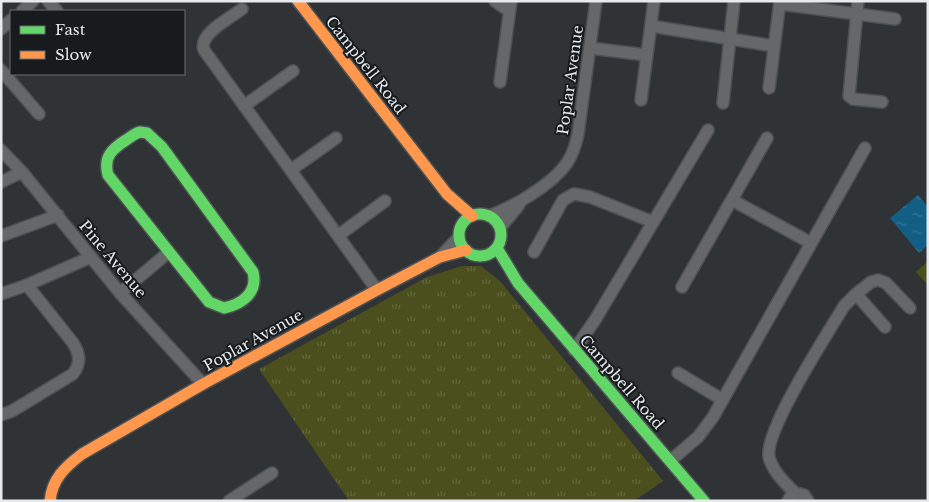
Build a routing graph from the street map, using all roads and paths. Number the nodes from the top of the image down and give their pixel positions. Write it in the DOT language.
graph roads {
  1 [pos="34,1"];
  2 [pos="495,1"];
  3 [pos="596,1"];
  4 [pos="654,1"];
  5 [pos="734,1"];
  6 [pos="858,1"];
  7 [pos="303,3"];
  8 [pos="780,3"];
  9 [pos="510,6"];
  10 [pos="242,9"];
  11 [pos="23,10"];
  12 [pos="857,14"];
  13 [pos="895,19"];
  14 [pos="651,26"];
  15 [pos="730,39"];
  16 [pos="774,46"];
  17 [pos="590,48"];
  18 [pos="646,55"];
  19 [pos="1,70"];
  20 [pos="293,71"];
  21 [pos="500,82"];
  22 [pos="769,88"];
  23 [pos="641,100"];
  24 [pos="882,102"];
  25 [pos="723,103"];
  26 [pos="244,106"];
  27 [pos="39,114"];
  28 [pos="708,130"];
  29 [pos="336,138"];
  30 [pos="768,138"];
  31 [pos="865,148"];
  32 [pos="1,150"];
  33 [pos="291,170"];
  34 [pos="22,172"];
  35 [pos="1,182"];
  36 [pos="447,194"];
  37 [pos="524,200"];
  38 [pos="732,200"];
  39 [pos="385,201"];
  40 [pos="58,215"];
  41 [pos="472,216"];
  42 [pos="489,216"];
  43 [pos="653,222"];
  44 [pos="500,228"];
  45 [pos="460,231"];
  46 [pos="338,235"];
  47 [pos="1,236"];
  48 [pos="811,243"];
  49 [pos="466,250"];
  50 [pos="493,251"];
  51 [pos="169,252"];
  52 [pos="534,252"];
  53 [pos="91,257"];
  54 [pos="440,257"];
  55 [pos="27,285"];
  56 [pos="682,287"];
  57 [pos="377,290"];
  58 [pos="120,293"];
  59 [pos="1,294"];
  60 [pos="856,294"];
  61 [pos="910,308"];
  62 [pos="885,327"];
  63 [pos="574,350"];
  64 [pos="678,373"];
  65 [pos="204,384"];
  66 [pos="723,400"];
  67 [pos="1,415"];
  68 [pos="670,461"];
  69 [pos="272,473"];
  70 [pos="791,498"];
  71 [pos="233,500"];
  72 [pos="50,501"];
  73 [pos="704,501"];
  74 [pos="808,501"];
  1 -- 11 [label="street"];
  2 -- 9 [label="street"];
  3 -- 17 [label="street, Poplar Avenue"];
  4 -- 14 [label="street"];
  5 -- 15 [label="street"];
  6 -- 12 [label="street"];
  7 -- 36 [label="street, Campbell Road"];
  8 -- 12 [label="street"];
  8 -- 16 [label="street"];
  9 -- 21 [label="street"];
  10 -- 26 [label="street"];
  12 -- 13 [label="street"];
  12 -- 24 [label="street"];
  14 -- 15 [label="street"];
  14 -- 18 [label="street"];
  15 -- 16 [label="street"];
  15 -- 25 [label="street"];
  16 -- 22 [label="street"];
  17 -- 18 [label="street"];
  17 -- 37 [label="street, Poplar Avenue"];
  18 -- 23 [label="street"];
  19 -- 27 [label="street"];
  20 -- 26 [label="street"];
  26 -- 33 [label="street"];
  28 -- 43 [label="street"];
  29 -- 33 [label="street"];
  30 -- 38 [label="street"];
  31 -- 48 [label="street"];
  32 -- 34 [label="street, Pine Avenue"];
  33 -- 46 [label="street"];
  34 -- 35 [label="street"];
  34 -- 40 [label="street, Pine Avenue"];
  36 -- 41 [label="street, Campbell Road"];
  36 -- 45 [label="street, Campbell Road"];
  37 -- 42 [label="street, Poplar Avenue"];
  37 -- 44 [label="street, Poplar Avenue"];
  38 -- 48 [label="street"];
  38 -- 56 [label="street"];
  39 -- 46 [label="street"];
  40 -- 47 [label="street"];
  40 -- 53 [label="street, Pine Avenue"];
  41 -- 42 [label="street"];
  41 -- 45 [label="street"];
  42 -- 44 [label="street"];
  43 -- 52 [label="street"];
  43 -- 63 [label="street"];
  44 -- 50 [label="street"];
  45 -- 49 [label="street"];
  45 -- 54 [label="street, Poplar Avenue"];
  46 -- 57 [label="street"];
  48 -- 66 [label="street"];
  49 -- 50 [label="street"];
  49 -- 54 [label="street, Poplar Avenue"];
  50 -- 63 [label="street, Campbell Road"];
  51 -- 51 [label="street"];
  51 -- 58 [label="street"];
  53 -- 55 [label="street"];
  53 -- 58 [label="street, Pine Avenue"];
  54 -- 57 [label="street, Poplar Avenue"];
  55 -- 59 [label="street"];
  55 -- 67 [label="street"];
  57 -- 65 [label="street, Poplar Avenue"];
  58 -- 65 [label="street, Pine Avenue"];
  60 -- 61 [label="street"];
  60 -- 62 [label="street"];
  60 -- 70 [label="street"];
  63 -- 68 [label="street, Campbell Road"];
  64 -- 66 [label="street"];
  65 -- 72 [label="street, Poplar Avenue"];
  66 -- 68 [label="street"];
  68 -- 73 [label="street, Campbell Road"];
  69 -- 71 [label="street"];
  70 -- 74 [label="street"];
}
